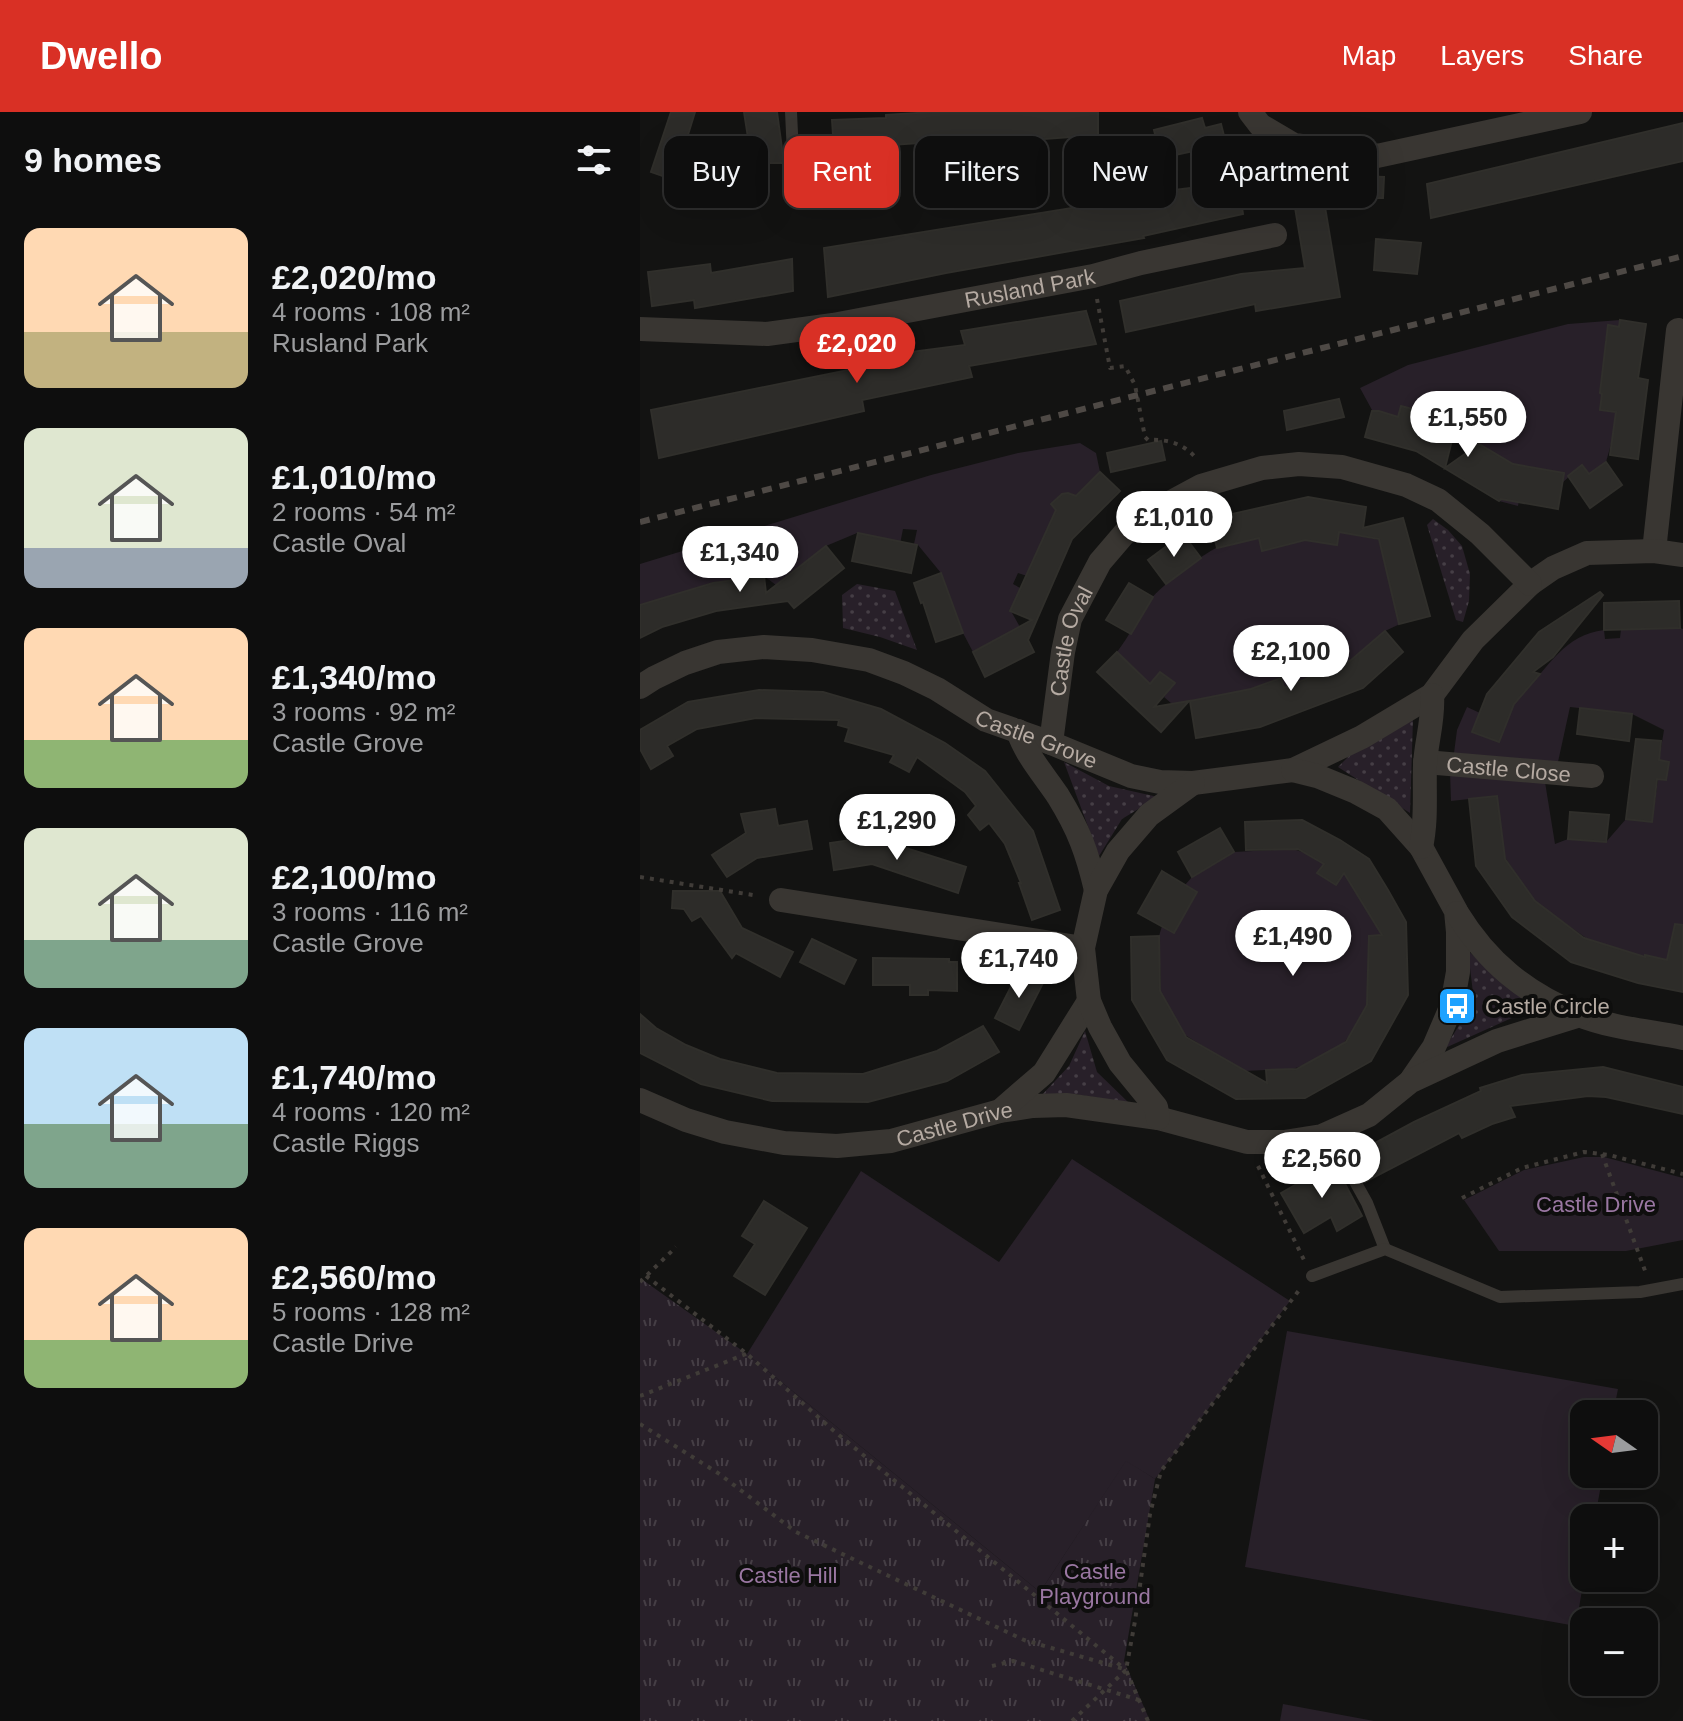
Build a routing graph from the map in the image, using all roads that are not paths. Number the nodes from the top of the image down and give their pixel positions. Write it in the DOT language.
graph roads {
  1 [pos="791,112"];
  2 [pos="1580,112"];
  3 [pos="1255,119"];
  4 [pos="792,136"];
  5 [pos="1275,235"];
  6 [pos="640,329"];
  7 [pos="1678,330"];
  8 [pos="1654,551"];
  9 [pos="1683,555"];
  10 [pos="1530,584"];
  11 [pos="640,687"];
  12 [pos="1432,695"];
  13 [pos="1018,731"];
  14 [pos="1051,743"];
  15 [pos="1425,762"];
  16 [pos="1293,770"];
  17 [pos="1592,776"];
  18 [pos="1193,783"];
  19 [pos="1421,847"];
  20 [pos="1096,890"];
  21 [pos="781,900"];
  22 [pos="1456,911"];
  23 [pos="1083,948"];
  24 [pos="1089,1001"];
  25 [pos="1580,1015"];
  26 [pos="1683,1038"];
  27 [pos="1411,1081"];
  28 [pos="640,1100"];
  29 [pos="1000,1111"];
  30 [pos="1158,1118"];
  31 [pos="1328,1133"];
  32 [pos="1385,1249"];
  33 [pos="1312,1276"];
  34 [pos="1683,1284"];
  1 -- 4 [label="lane"];
  2 -- 3 [label="street"];
  5 -- 6 [label="street, Rusland Park"];
  7 -- 8 [label="street"];
  8 -- 9 [label="street, Castle Grove"];
  8 -- 10 [label="street, Castle Grove"];
  10 -- 12 [label="street, Castle Grove"];
  10 -- 14 [label="street, Castle Oval"];
  11 -- 13 [label="street, Castle Grove"];
  12 -- 15 [label="street"];
  12 -- 16 [label="street, Castle Grove"];
  13 -- 14 [label="street, Castle Grove"];
  13 -- 20 [label="street"];
  14 -- 18 [label="street, Castle Grove"];
  15 -- 17 [label="street, Castle Close"];
  15 -- 19 [label="street"];
  16 -- 18 [label="street, Castle Grove"];
  16 -- 19 [label="street"];
  18 -- 20 [label="street"];
  19 -- 22 [label="street"];
  20 -- 23 [label="street"];
  21 -- 23 [label="street"];
  22 -- 25 [label="street"];
  22 -- 27 [label="street"];
  23 -- 24 [label="street"];
  24 -- 29 [label="street"];
  24 -- 30 [label="street"];
  25 -- 26 [label="street"];
  25 -- 27 [label="street, Castle Drive"];
  27 -- 31 [label="street, Castle Drive"];
  28 -- 29 [label="street, Castle Drive"];
  29 -- 30 [label="street, Castle Drive"];
  30 -- 31 [label="street, Castle Drive"];
  31 -- 32 [label="lane"];
  32 -- 33 [label="lane"];
  32 -- 34 [label="lane"];
}
